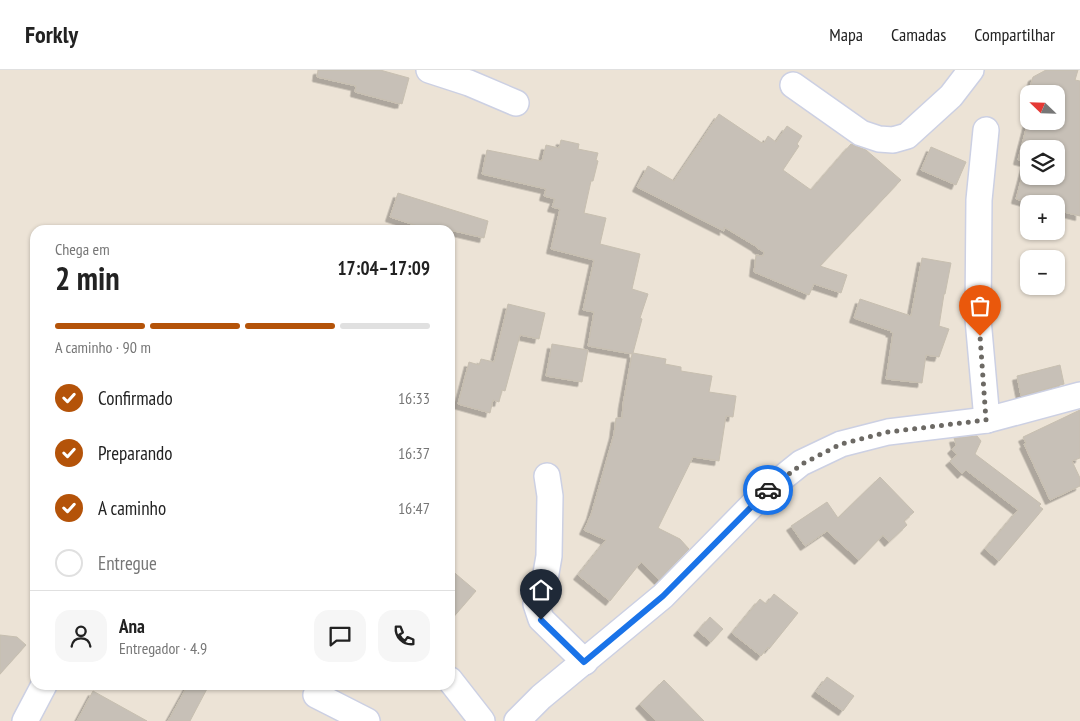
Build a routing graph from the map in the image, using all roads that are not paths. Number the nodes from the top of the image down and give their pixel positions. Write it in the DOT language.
graph roads {
  1 [pos="428,70"];
  2 [pos="971,70"];
  3 [pos="794,84"];
  4 [pos="516,102"];
  5 [pos="986,130"];
  6 [pos="1080,395"];
  7 [pos="986,420"];
  8 [pos="547,476"];
  9 [pos="584,662"];
  10 [pos="455,686"];
  11 [pos="41,690"];
  12 [pos="316,695"];
  13 [pos="25,721"];
  14 [pos="367,721"];
  15 [pos="482,721"];
  16 [pos="517,721"];
  1 -- 4 [label="street"];
  2 -- 3 [label="street"];
  5 -- 7 [label="street"];
  6 -- 7 [label="street"];
  7 -- 9 [label="street"];
  8 -- 9 [label="street"];
  9 -- 16 [label="street"];
  10 -- 15 [label="street"];
  11 -- 13 [label="street"];
  12 -- 14 [label="street"];
}
